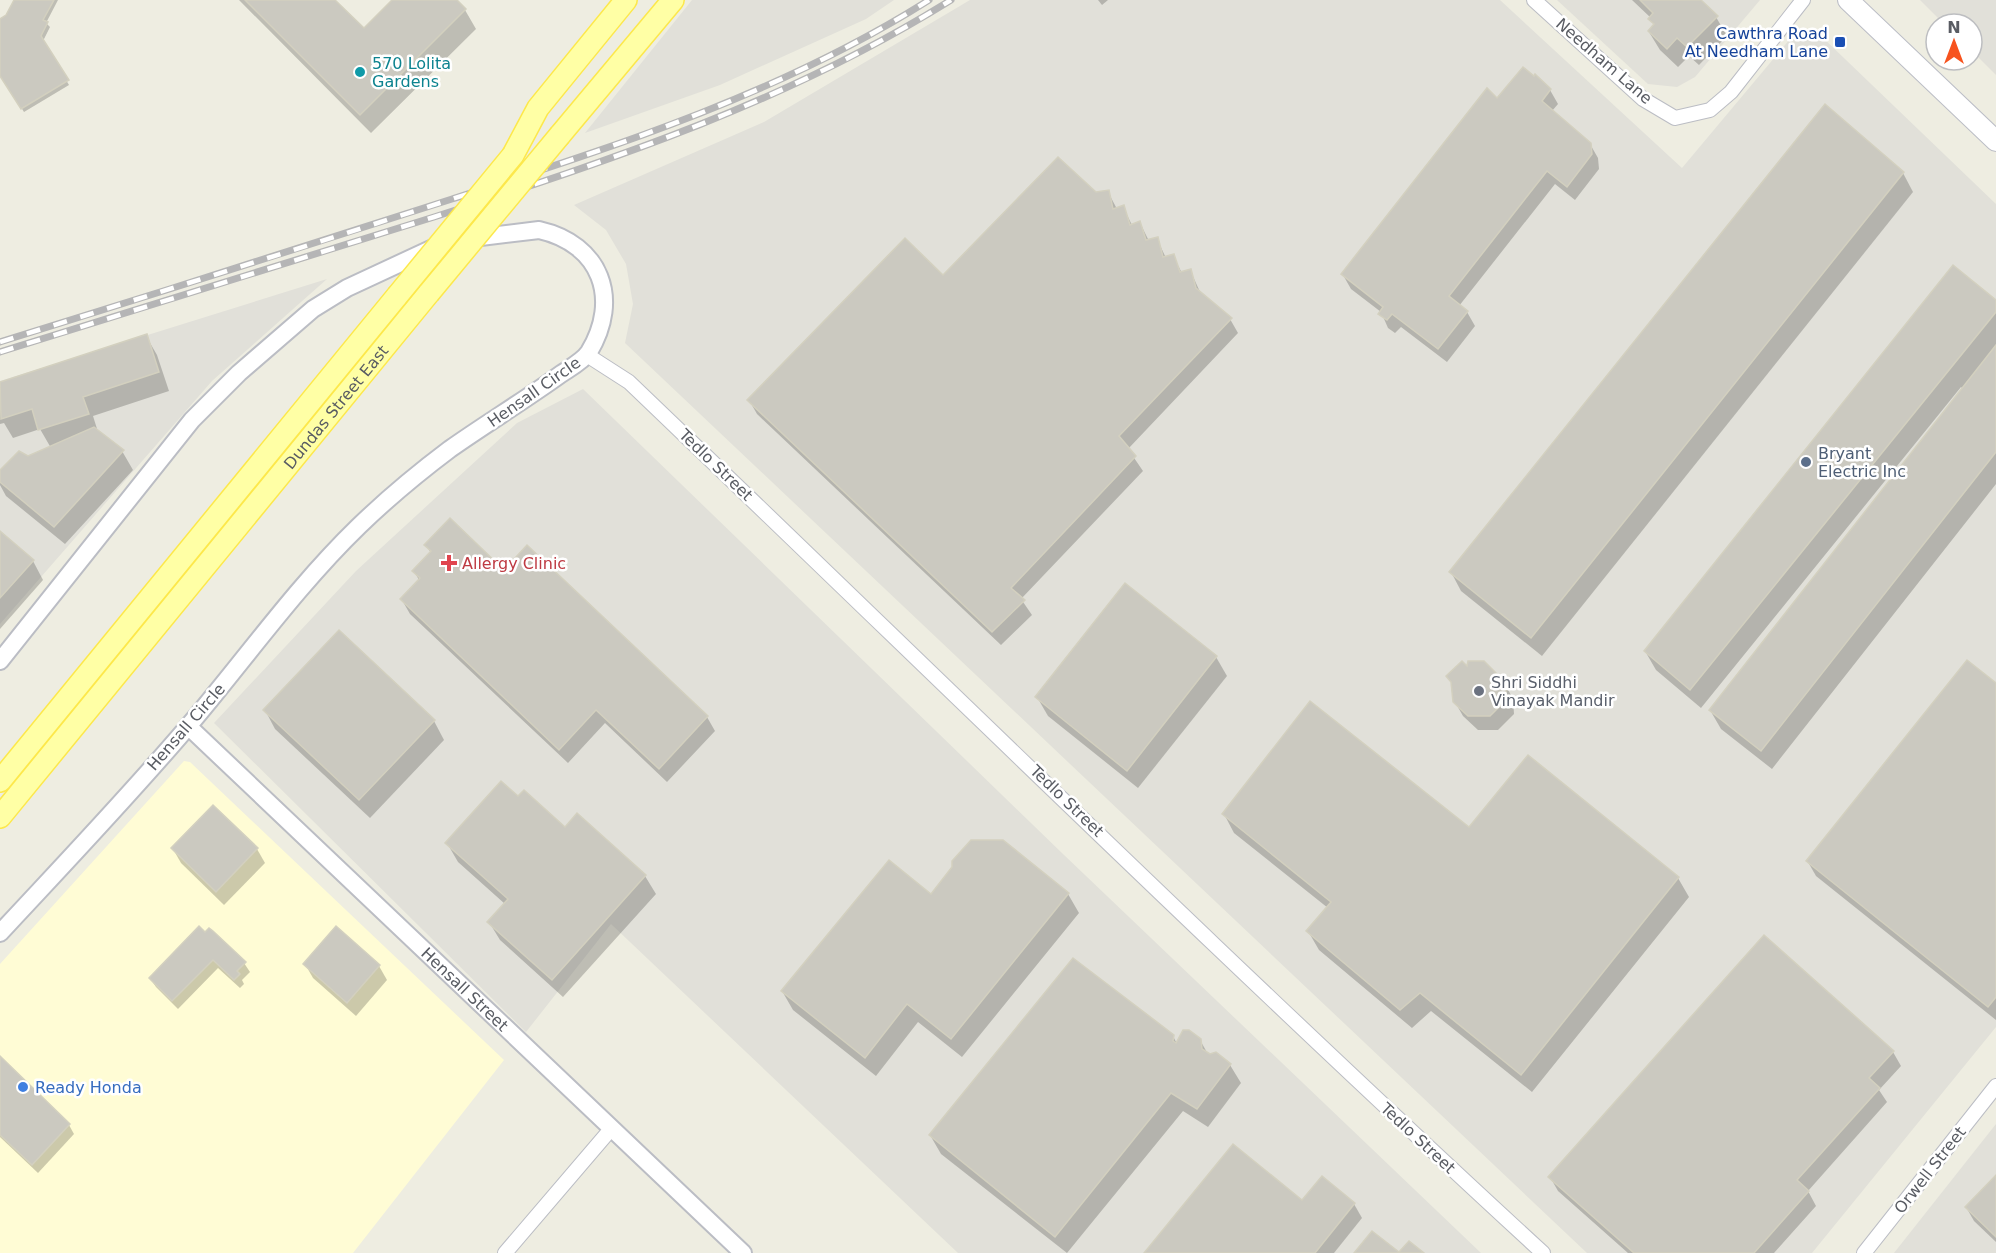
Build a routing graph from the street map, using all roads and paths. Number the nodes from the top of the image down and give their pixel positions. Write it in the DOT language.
graph roads {
  1 [pos="626,0"];
  2 [pos="673,0"];
  3 [pos="1534,0"];
  4 [pos="1803,0"];
  5 [pos="1848,0"];
  6 [pos="1996,141"];
  7 [pos="587,355"];
  8 [pos="0,661"];
  9 [pos="188,726"];
  10 [pos="0,781"];
  11 [pos="0,817"];
  12 [pos="0,933"];
  13 [pos="1996,1086"];
  14 [pos="611,1129"];
  15 [pos="505,1253"];
  16 [pos="742,1253"];
  17 [pos="1543,1253"];
  18 [pos="1864,1253"];
  1 -- 10 [label="main road, Dundas Street East, bridge"];
  2 -- 11 [label="main road, Dundas Street East, bridge"];
  3 -- 4 [label="street, Needham Lane"];
  5 -- 6 [label="main road"];
  7 -- 8 [label="street, Hensall Circle"];
  7 -- 9 [label="street, Hensall Circle"];
  7 -- 17 [label="street, Tedlo Street"];
  9 -- 12 [label="street, Hensall Circle"];
  9 -- 14 [label="street, Hensall Street"];
  13 -- 18 [label="street, Orwell Street"];
  14 -- 15 [label="street"];
  14 -- 16 [label="street, Hensall Street"];
}
